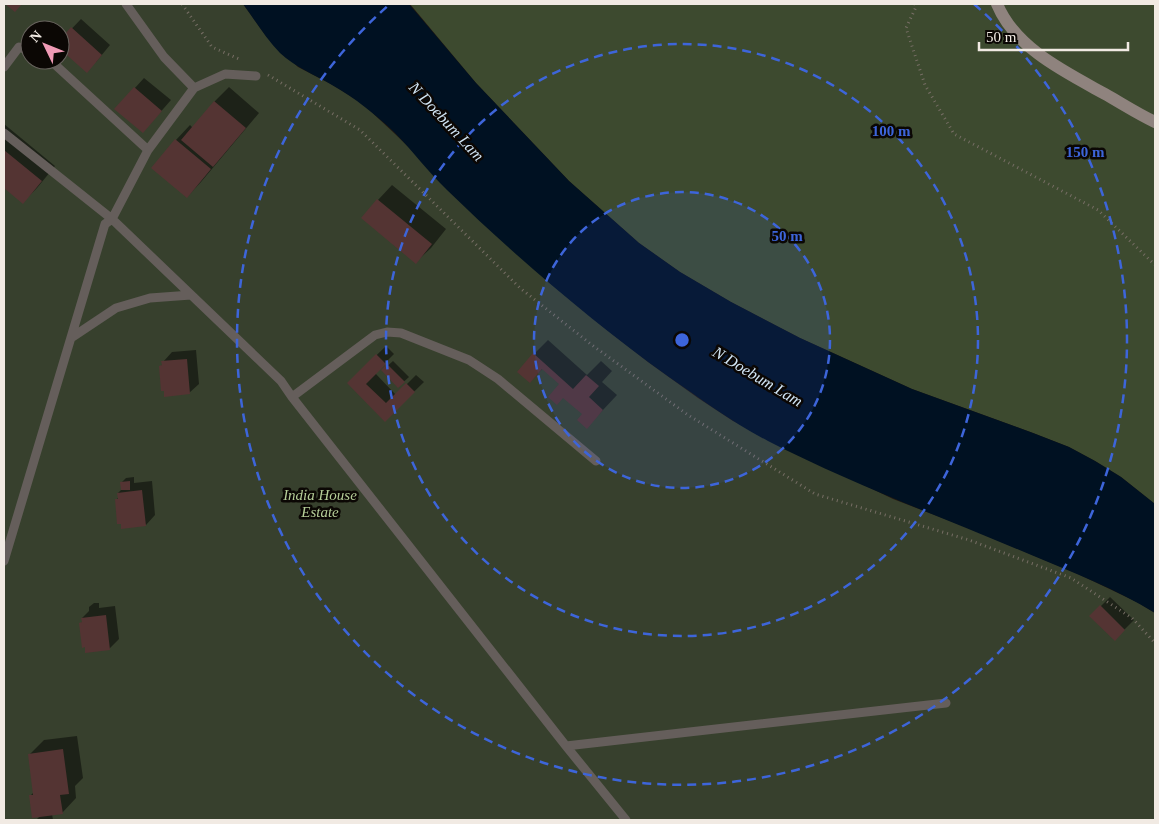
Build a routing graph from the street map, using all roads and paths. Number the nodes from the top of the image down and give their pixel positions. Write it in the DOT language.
graph roads {
  1 [pos="126,4"];
  2 [pos="182,4"];
  3 [pos="915,4"];
  4 [pos="997,4"];
  5 [pos="20,47"];
  6 [pos="242,61"];
  7 [pos="4,67"];
  8 [pos="61,70"];
  9 [pos="266,74"];
  10 [pos="256,76"];
  11 [pos="194,88"];
  12 [pos="1155,122"];
  13 [pos="4,133"];
  14 [pos="148,150"];
  15 [pos="112,219"];
  16 [pos="1155,265"];
  17 [pos="191,295"];
  18 [pos="71,338"];
  19 [pos="292,397"];
  20 [pos="596,462"];
  21 [pos="4,561"];
  22 [pos="1155,643"];
  23 [pos="946,703"];
  24 [pos="566,746"];
  25 [pos="626,820"];
  1 -- 11 [label="lane"];
  2 -- 6 [label="path"];
  3 -- 16 [label="path"];
  4 -- 12 [label="main road"];
  5 -- 7 [label="lane"];
  8 -- 14 [label="lane"];
  9 -- 22 [label="path"];
  10 -- 11 [label="lane"];
  11 -- 14 [label="lane"];
  13 -- 15 [label="lane"];
  14 -- 15 [label="lane"];
  15 -- 17 [label="lane"];
  15 -- 18 [label="lane"];
  17 -- 18 [label="lane"];
  17 -- 19 [label="lane"];
  18 -- 21 [label="lane"];
  19 -- 20 [label="lane"];
  19 -- 24 [label="lane"];
  23 -- 24 [label="lane"];
  24 -- 25 [label="lane"];
}
